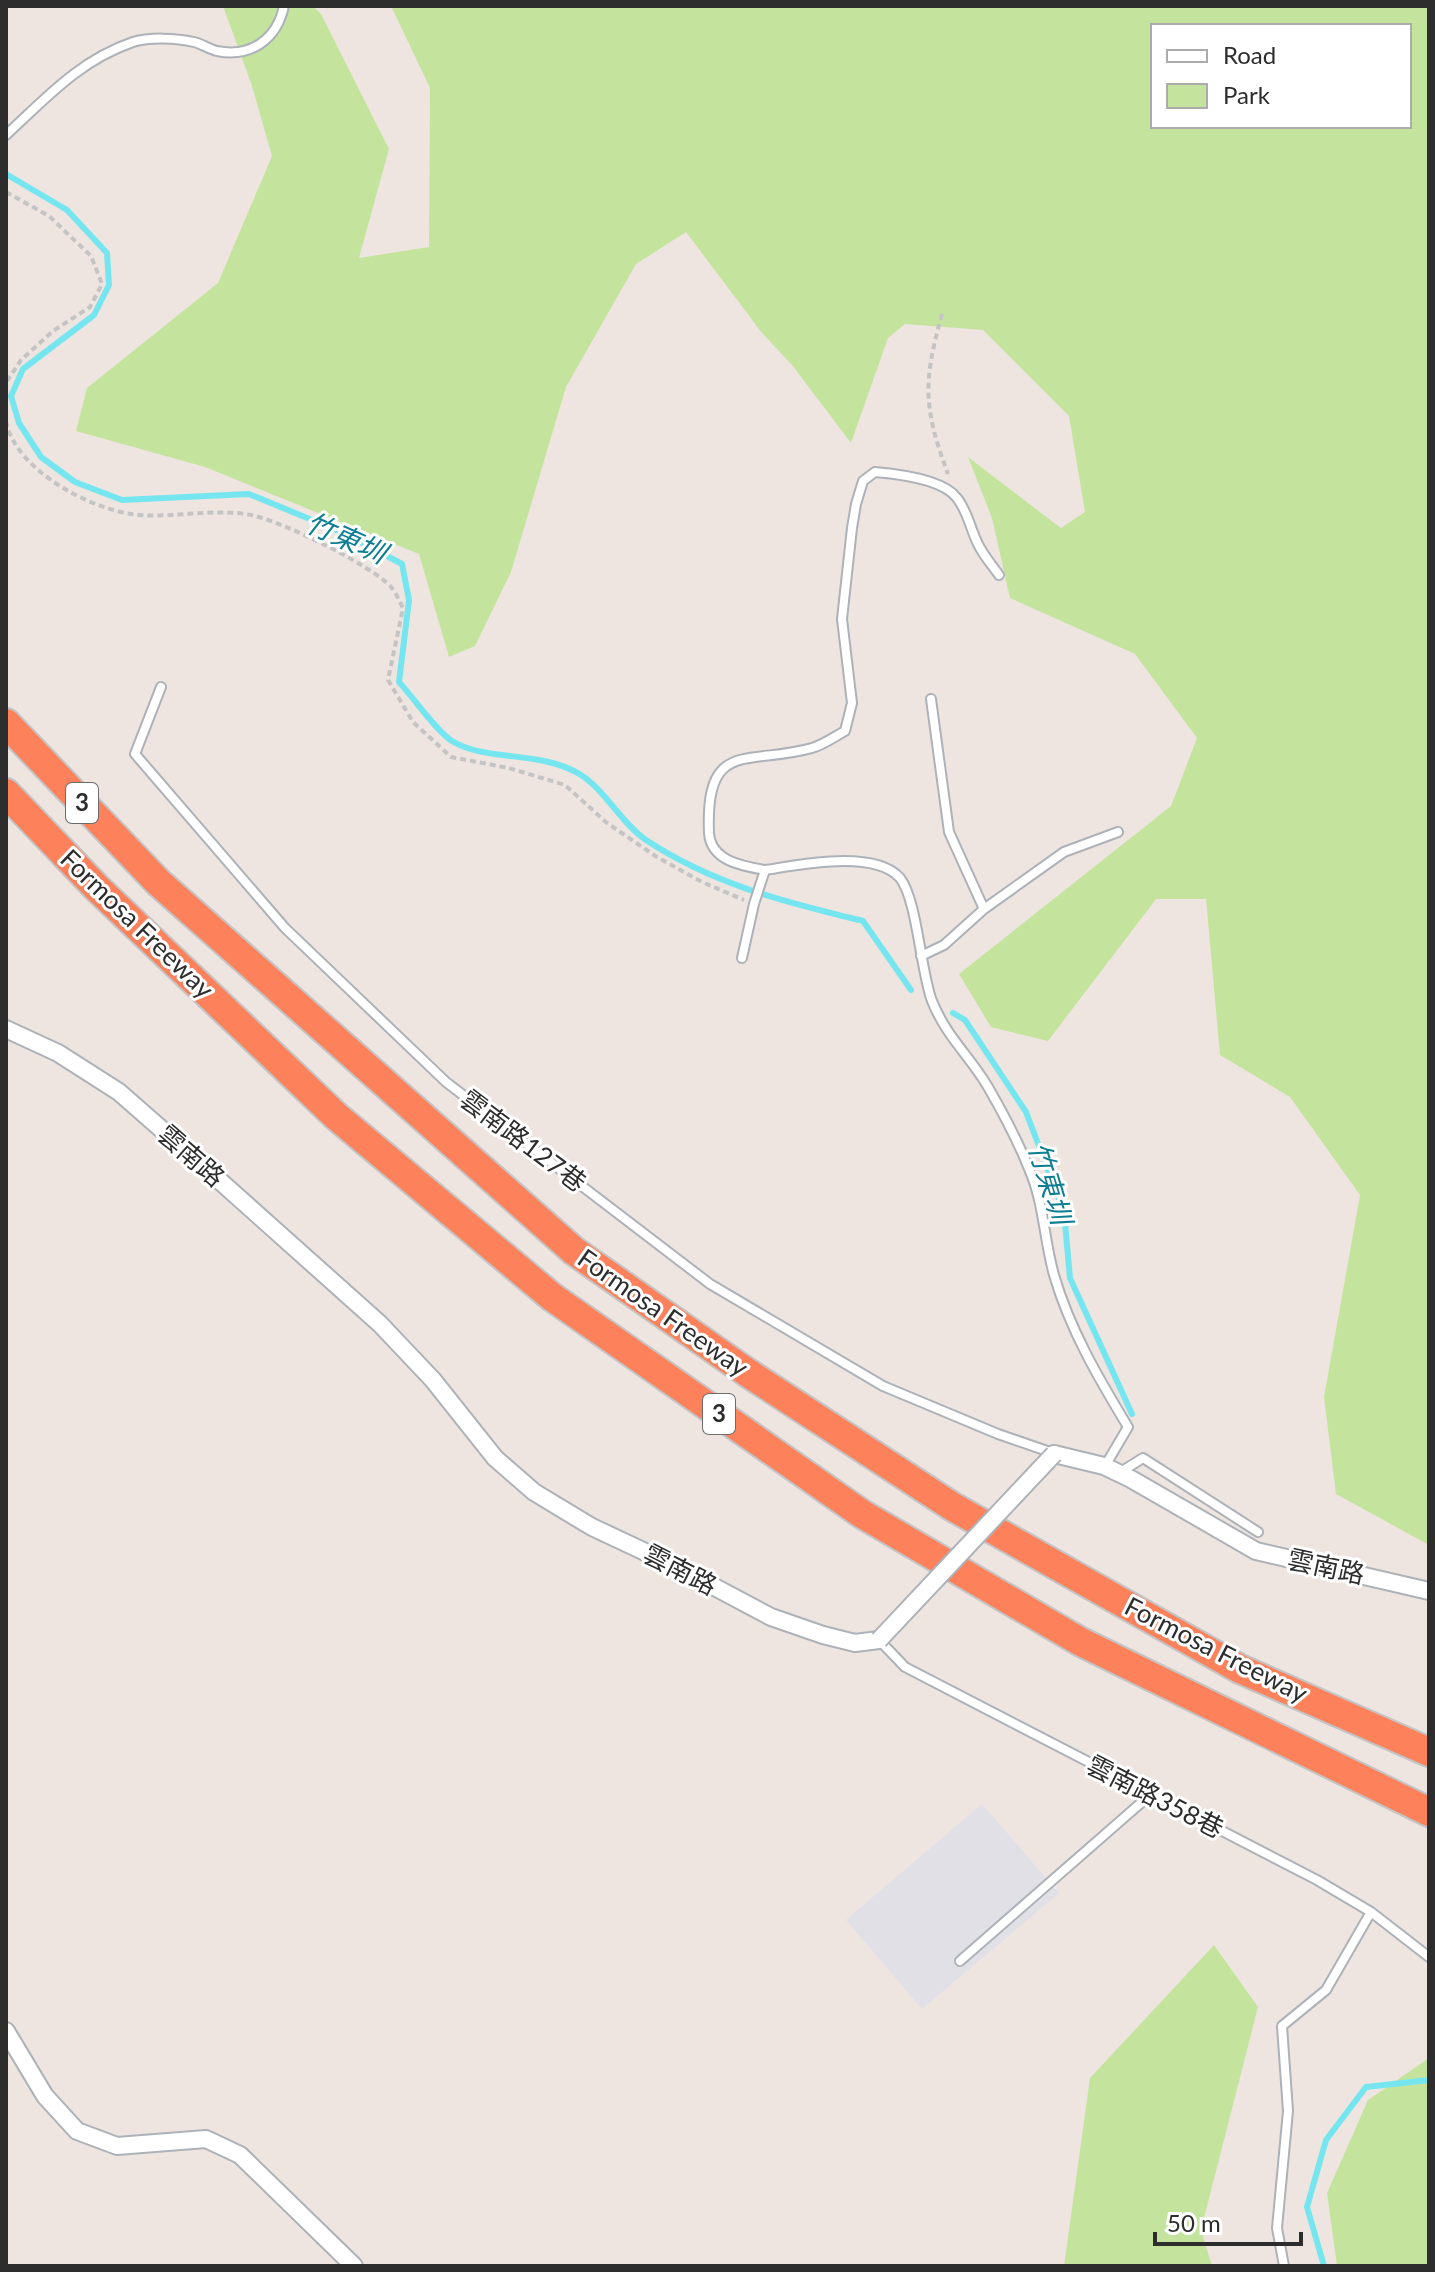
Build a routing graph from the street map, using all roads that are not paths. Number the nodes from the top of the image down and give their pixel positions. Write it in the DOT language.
graph roads {
  1 [pos="284,6"];
  2 [pos="6,135"];
  3 [pos="999,575"];
  4 [pos="161,687"];
  5 [pos="931,699"];
  6 [pos="6,723"];
  7 [pos="6,793"];
  8 [pos="1118,832"];
  9 [pos="765,870"];
  10 [pos="984,909"];
  11 [pos="921,956"];
  12 [pos="742,958"];
  13 [pos="6,1029"];
  14 [pos="1054,1454"];
  15 [pos="1112,1470"];
  16 [pos="1258,1532"];
  17 [pos="1429,1591"];
  18 [pos="879,1640"];
  19 [pos="1429,1752"];
  20 [pos="1150,1795"];
  21 [pos="1429,1812"];
  22 [pos="1371,1912"];
  23 [pos="1429,1957"];
  24 [pos="960,1961"];
  25 [pos="6,2031"];
  26 [pos="354,2266"];
  27 [pos="1284,2266"];
  1 -- 2 [label="lane"];
  3 -- 9 [label="lane"];
  4 -- 14 [label="lane, 雲南路127巷"];
  5 -- 10 [label="lane"];
  6 -- 19 [label="highway, Formosa Freeway / 3"];
  7 -- 21 [label="highway, Formosa Freeway / 3"];
  8 -- 10 [label="lane"];
  9 -- 11 [label="lane"];
  9 -- 12 [label="lane"];
  10 -- 11 [label="lane"];
  11 -- 15 [label="lane"];
  13 -- 18 [label="street, 雲南路"];
  14 -- 15 [label="street, 雲南路"];
  14 -- 18 [label="street, bridge"];
  15 -- 16 [label="lane"];
  15 -- 17 [label="street, 雲南路"];
  18 -- 20 [label="lane, 雲南路358巷"];
  20 -- 22 [label="lane, 雲南路358巷"];
  20 -- 24 [label="lane"];
  22 -- 23 [label="lane, 雲南路358巷"];
  22 -- 27 [label="lane"];
  25 -- 26 [label="street"];
}
